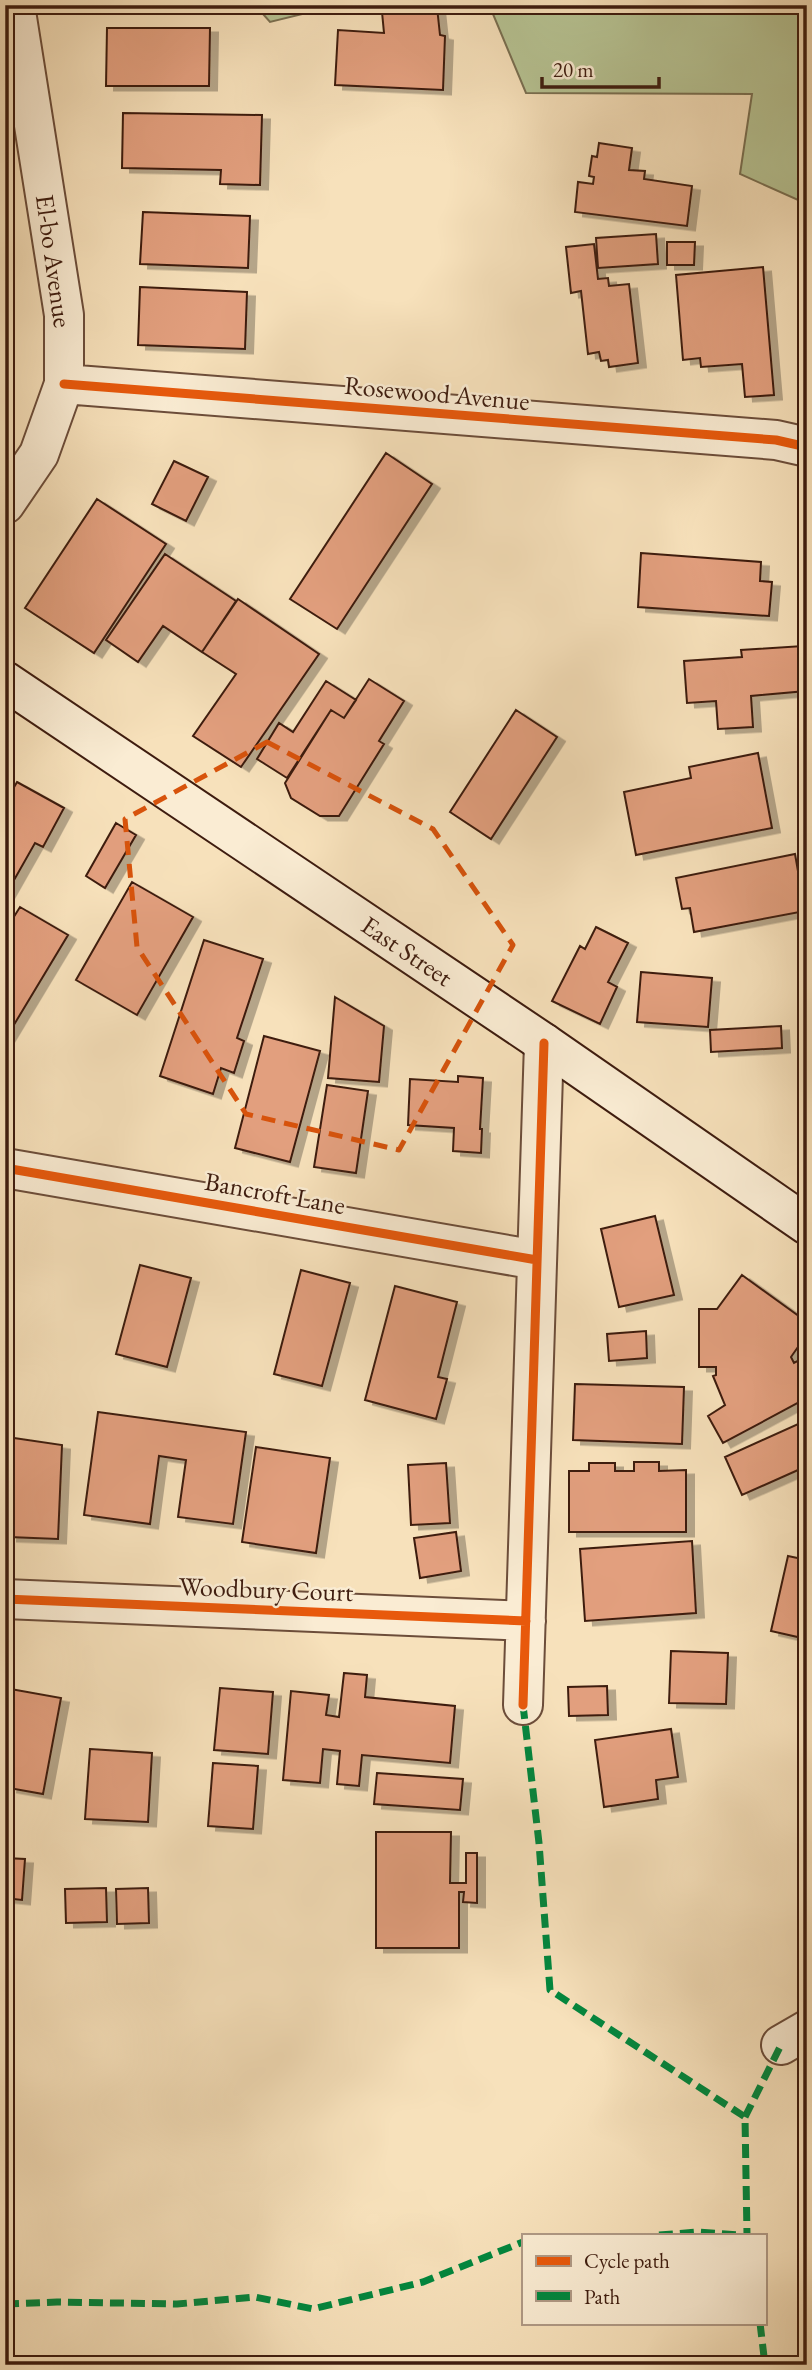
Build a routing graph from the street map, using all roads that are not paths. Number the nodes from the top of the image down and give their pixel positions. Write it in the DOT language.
graph roads {
  1 [pos="15,5"];
  2 [pos="64,384"];
  3 [pos="807,447"];
  4 [pos="5,504"];
  5 [pos="5,681"];
  6 [pos="544,1043"];
  7 [pos="5,1168"];
  8 [pos="807,1225"];
  9 [pos="537,1260"];
  10 [pos="5,1599"];
  11 [pos="526,1621"];
  12 [pos="523,1705"];
  1 -- 2 [label="street, El-bo Avenue"];
  2 -- 3 [label="street, Rosewood Avenue"];
  2 -- 4 [label="street, El-bo Avenue"];
  5 -- 6 [label="street, East Street"];
  6 -- 8 [label="street, East Street"];
  6 -- 9 [label="street"];
  7 -- 9 [label="street, Bancroft Lane"];
  9 -- 11 [label="street"];
  10 -- 11 [label="street, Woodbury Court"];
  11 -- 12 [label="street"];
}
